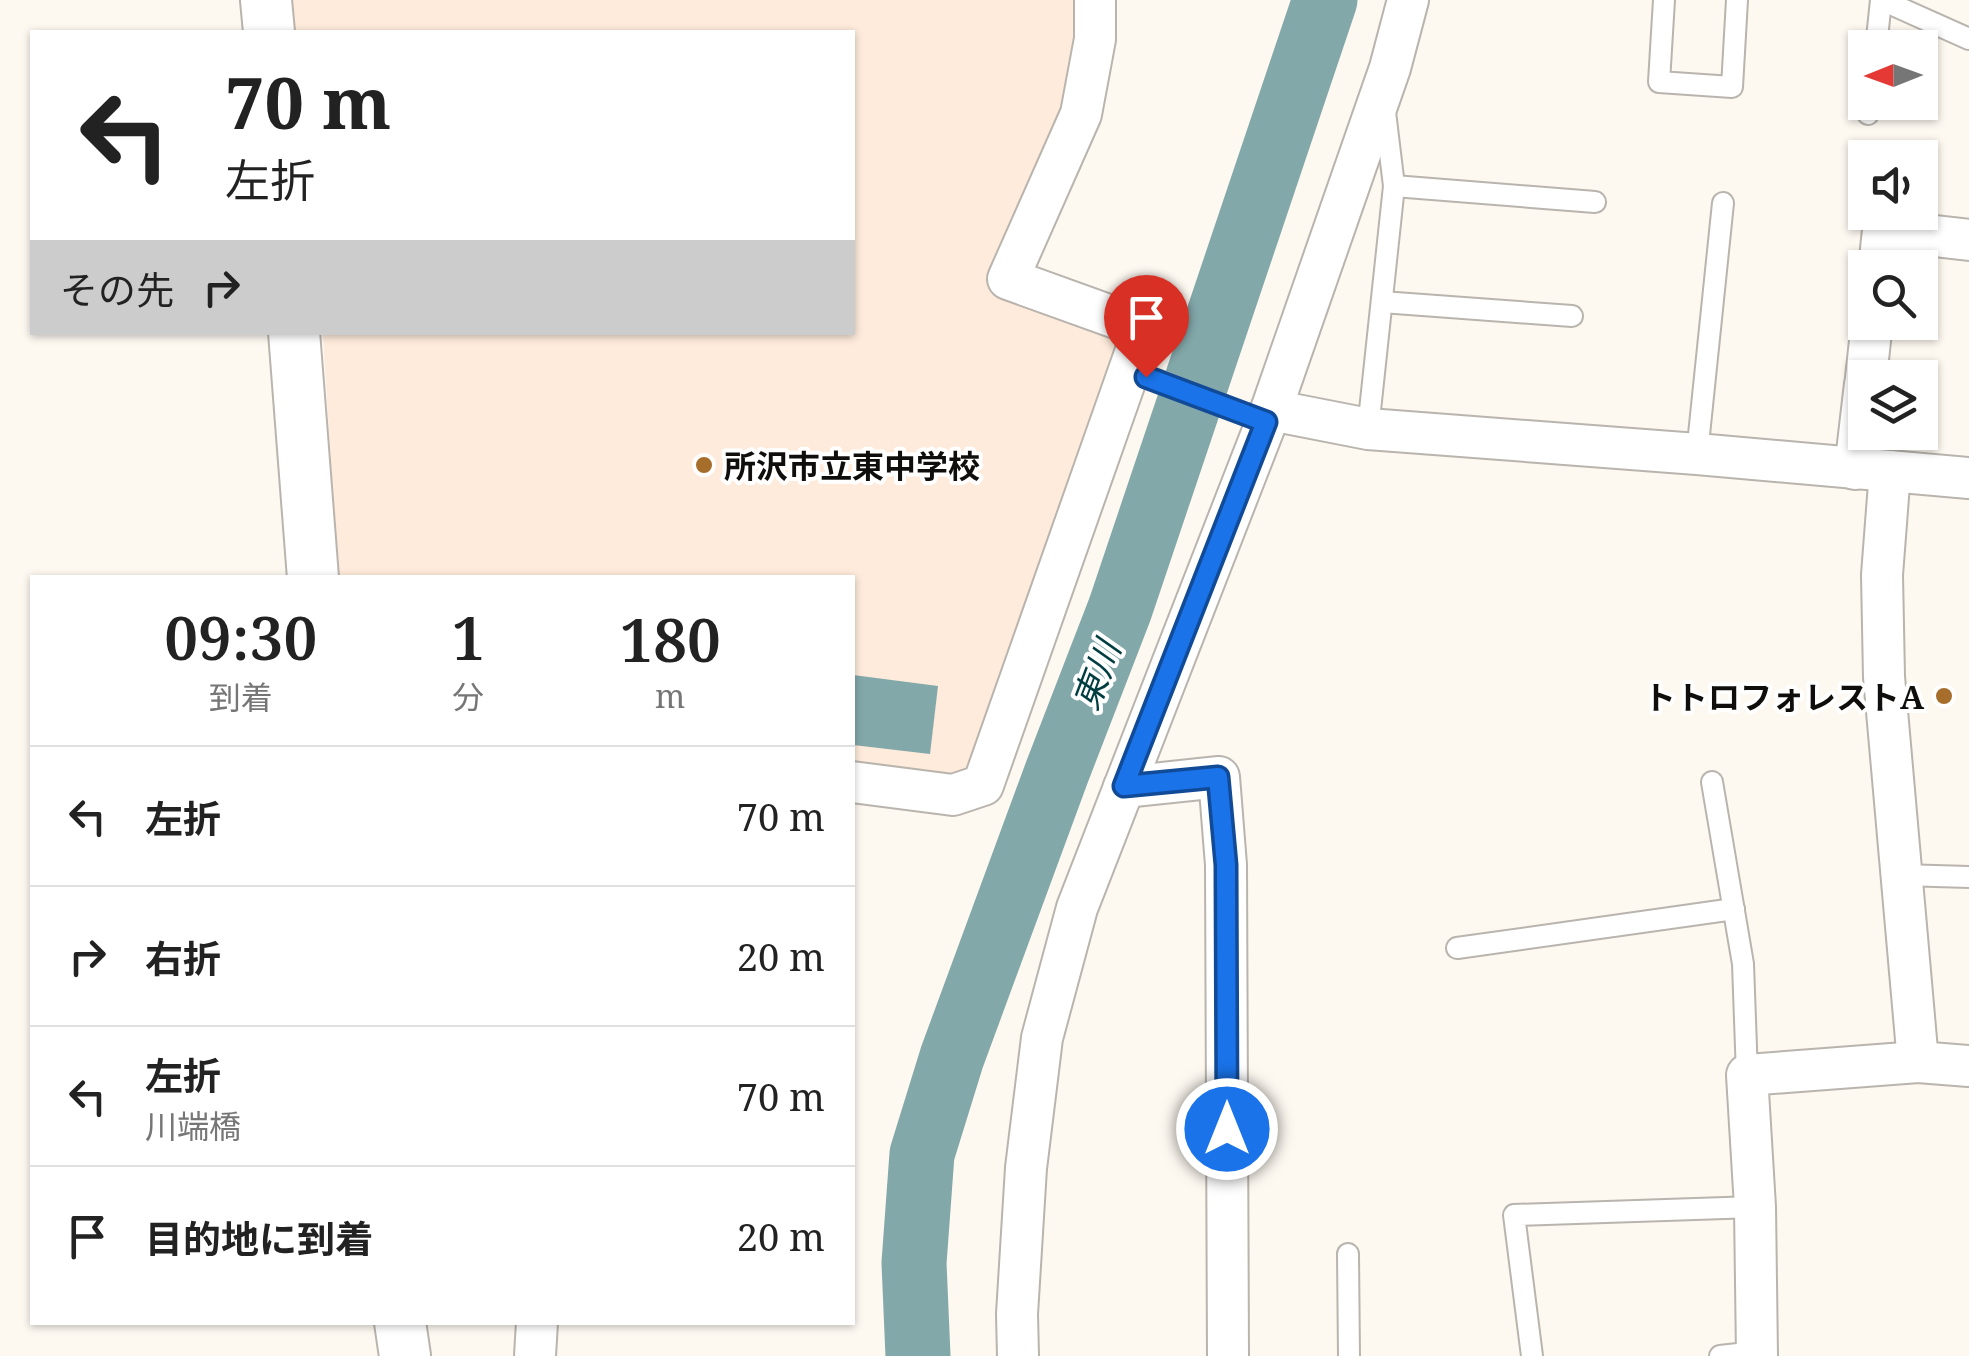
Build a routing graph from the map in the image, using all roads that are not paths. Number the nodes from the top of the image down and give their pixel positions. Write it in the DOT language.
graph roads {
  1 [pos="266,0"];
  2 [pos="1095,0"];
  3 [pos="1408,0"];
  4 [pos="1664,0"];
  5 [pos="1737,0"];
  6 [pos="1882,0"];
  7 [pos="269,30"];
  8 [pos="1878,30"];
  9 [pos="1969,39"];
  10 [pos="1382,92"];
  11 [pos="1394,186"];
  12 [pos="1595,202"];
  13 [pos="1723,203"];
  14 [pos="1969,240"];
  15 [pos="1880,250"];
  16 [pos="1382,302"];
  17 [pos="1572,316"];
  18 [pos="294,335"];
  19 [pos="1137,373"];
  20 [pos="1264,417"];
  21 [pos="1368,428"];
  22 [pos="1871,450"];
  23 [pos="1697,454"];
  24 [pos="1873,470"];
  25 [pos="1969,478"];
  26 [pos="313,575"];
  27 [pos="855,782"];
  28 [pos="1712,782"];
  29 [pos="1124,786"];
  30 [pos="1901,876"];
  31 [pos="1969,878"];
  32 [pos="1734,909"];
  33 [pos="1457,948"];
  34 [pos="1918,1062"];
  35 [pos="1969,1066"];
  36 [pos="1747,1075"];
  37 [pos="1755,1207"];
  38 [pos="1348,1254"];
  39 [pos="400,1325"];
  40 [pos="537,1325"];
  41 [pos="1744,1355"];
  42 [pos="405,1356"];
  43 [pos="535,1356"];
  44 [pos="1018,1356"];
  45 [pos="1228,1356"];
  46 [pos="1349,1356"];
  47 [pos="1532,1356"];
  1 -- 7 [label="street"];
  2 -- 19 [label="street"];
  3 -- 10 [label="street"];
  4 -- 5 [label="lane"];
  6 -- 8 [label="lane"];
  6 -- 9 [label="lane"];
  10 -- 11 [label="lane"];
  10 -- 20 [label="street"];
  11 -- 12 [label="lane"];
  11 -- 16 [label="lane"];
  13 -- 23 [label="lane"];
  14 -- 15 [label="street"];
  16 -- 17 [label="lane"];
  16 -- 21 [label="lane"];
  18 -- 26 [label="street"];
  19 -- 20 [label="lane"];
  19 -- 27 [label="street"];
  20 -- 21 [label="street"];
  20 -- 29 [label="street"];
  21 -- 23 [label="street"];
  22 -- 24 [label="street"];
  23 -- 24 [label="street"];
  24 -- 25 [label="street"];
  24 -- 30 [label="street"];
  28 -- 32 [label="lane"];
  29 -- 44 [label="street"];
  29 -- 45 [label="street"];
  30 -- 31 [label="lane"];
  30 -- 34 [label="street"];
  32 -- 33 [label="lane"];
  32 -- 36 [label="lane"];
  34 -- 35 [label="street"];
  34 -- 36 [label="street"];
  36 -- 37 [label="street"];
  37 -- 41 [label="street"];
  37 -- 47 [label="lane"];
  38 -- 46 [label="lane"];
  39 -- 42 [label="street"];
  40 -- 43 [label="street"];
}
